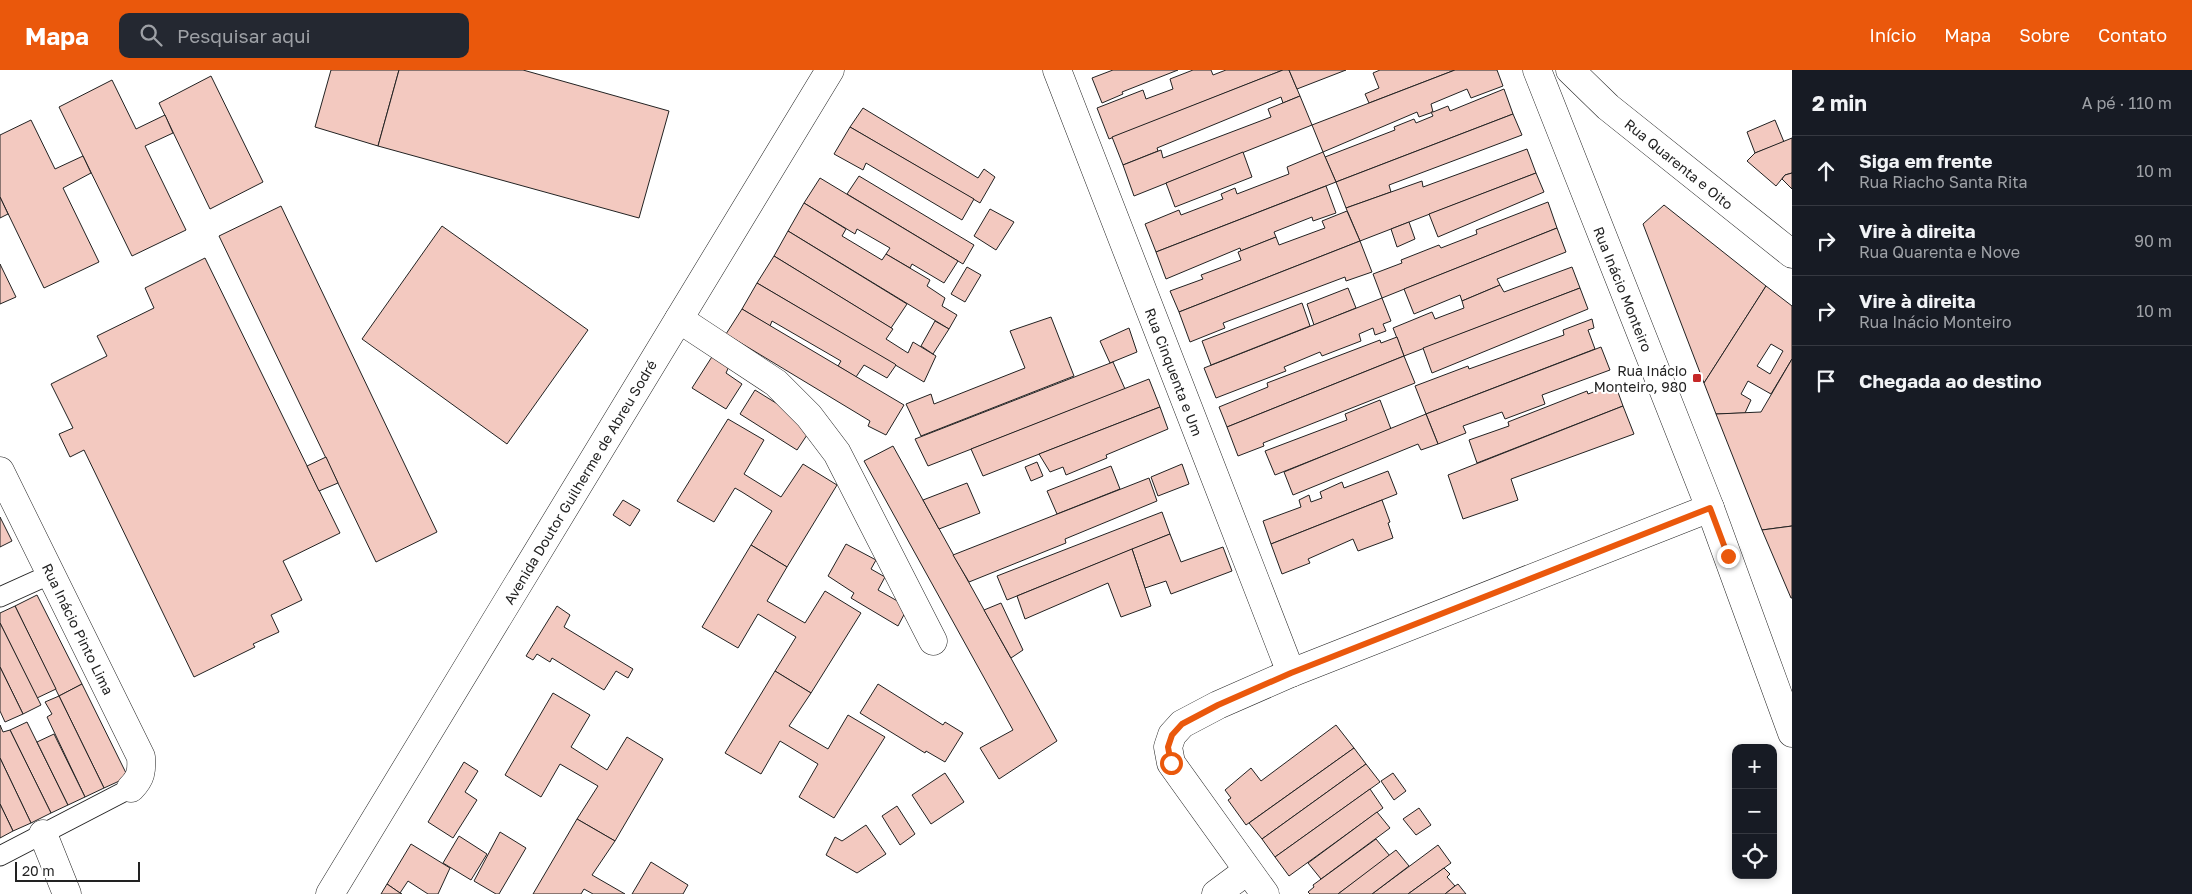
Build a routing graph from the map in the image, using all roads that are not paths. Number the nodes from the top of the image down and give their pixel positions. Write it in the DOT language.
graph roads {
  1 [pos="830,70"];
  2 [pos="1057,70"];
  3 [pos="1537,70"];
  4 [pos="1570,70"];
  5 [pos="1792,254"];
  6 [pos="679,318"];
  7 [pos="0,471"];
  8 [pos="1710,508"];
  9 [pos="51,574"];
  10 [pos="0,597"];
  11 [pos="933,641"];
  12 [pos="1291,673"];
  13 [pos="1792,733"];
  14 [pos="131,788"];
  15 [pos="43,834"];
  16 [pos="0,856"];
  17 [pos="1247,870"];
  18 [pos="67,894"];
  19 [pos="330,894"];
  20 [pos="1216,894"];
  21 [pos="1265,894"];
  1 -- 6 [label="street, Avenida Doutor Guilherme de Abreu Sodré"];
  2 -- 12 [label="street, Rua Cinquenta e Um"];
  3 -- 8 [label="street, Rua Inácio Monteiro"];
  4 -- 5 [label="street, Rua Quarenta e Oito"];
  6 -- 11 [label="street"];
  6 -- 19 [label="street, Avenida Doutor Guilherme de Abreu Sodré"];
  7 -- 9 [label="street, Rua Inácio Pinto Lima"];
  8 -- 12 [label="street"];
  8 -- 13 [label="street, Rua Inácio Monteiro"];
  9 -- 10 [label="lane"];
  9 -- 14 [label="street, Rua Inácio Pinto Lima"];
  12 -- 17 [label="street"];
  14 -- 15 [label="lane"];
  15 -- 16 [label="lane"];
  15 -- 18 [label="street"];
  17 -- 20 [label="street"];
  17 -- 21 [label="street"];
}
